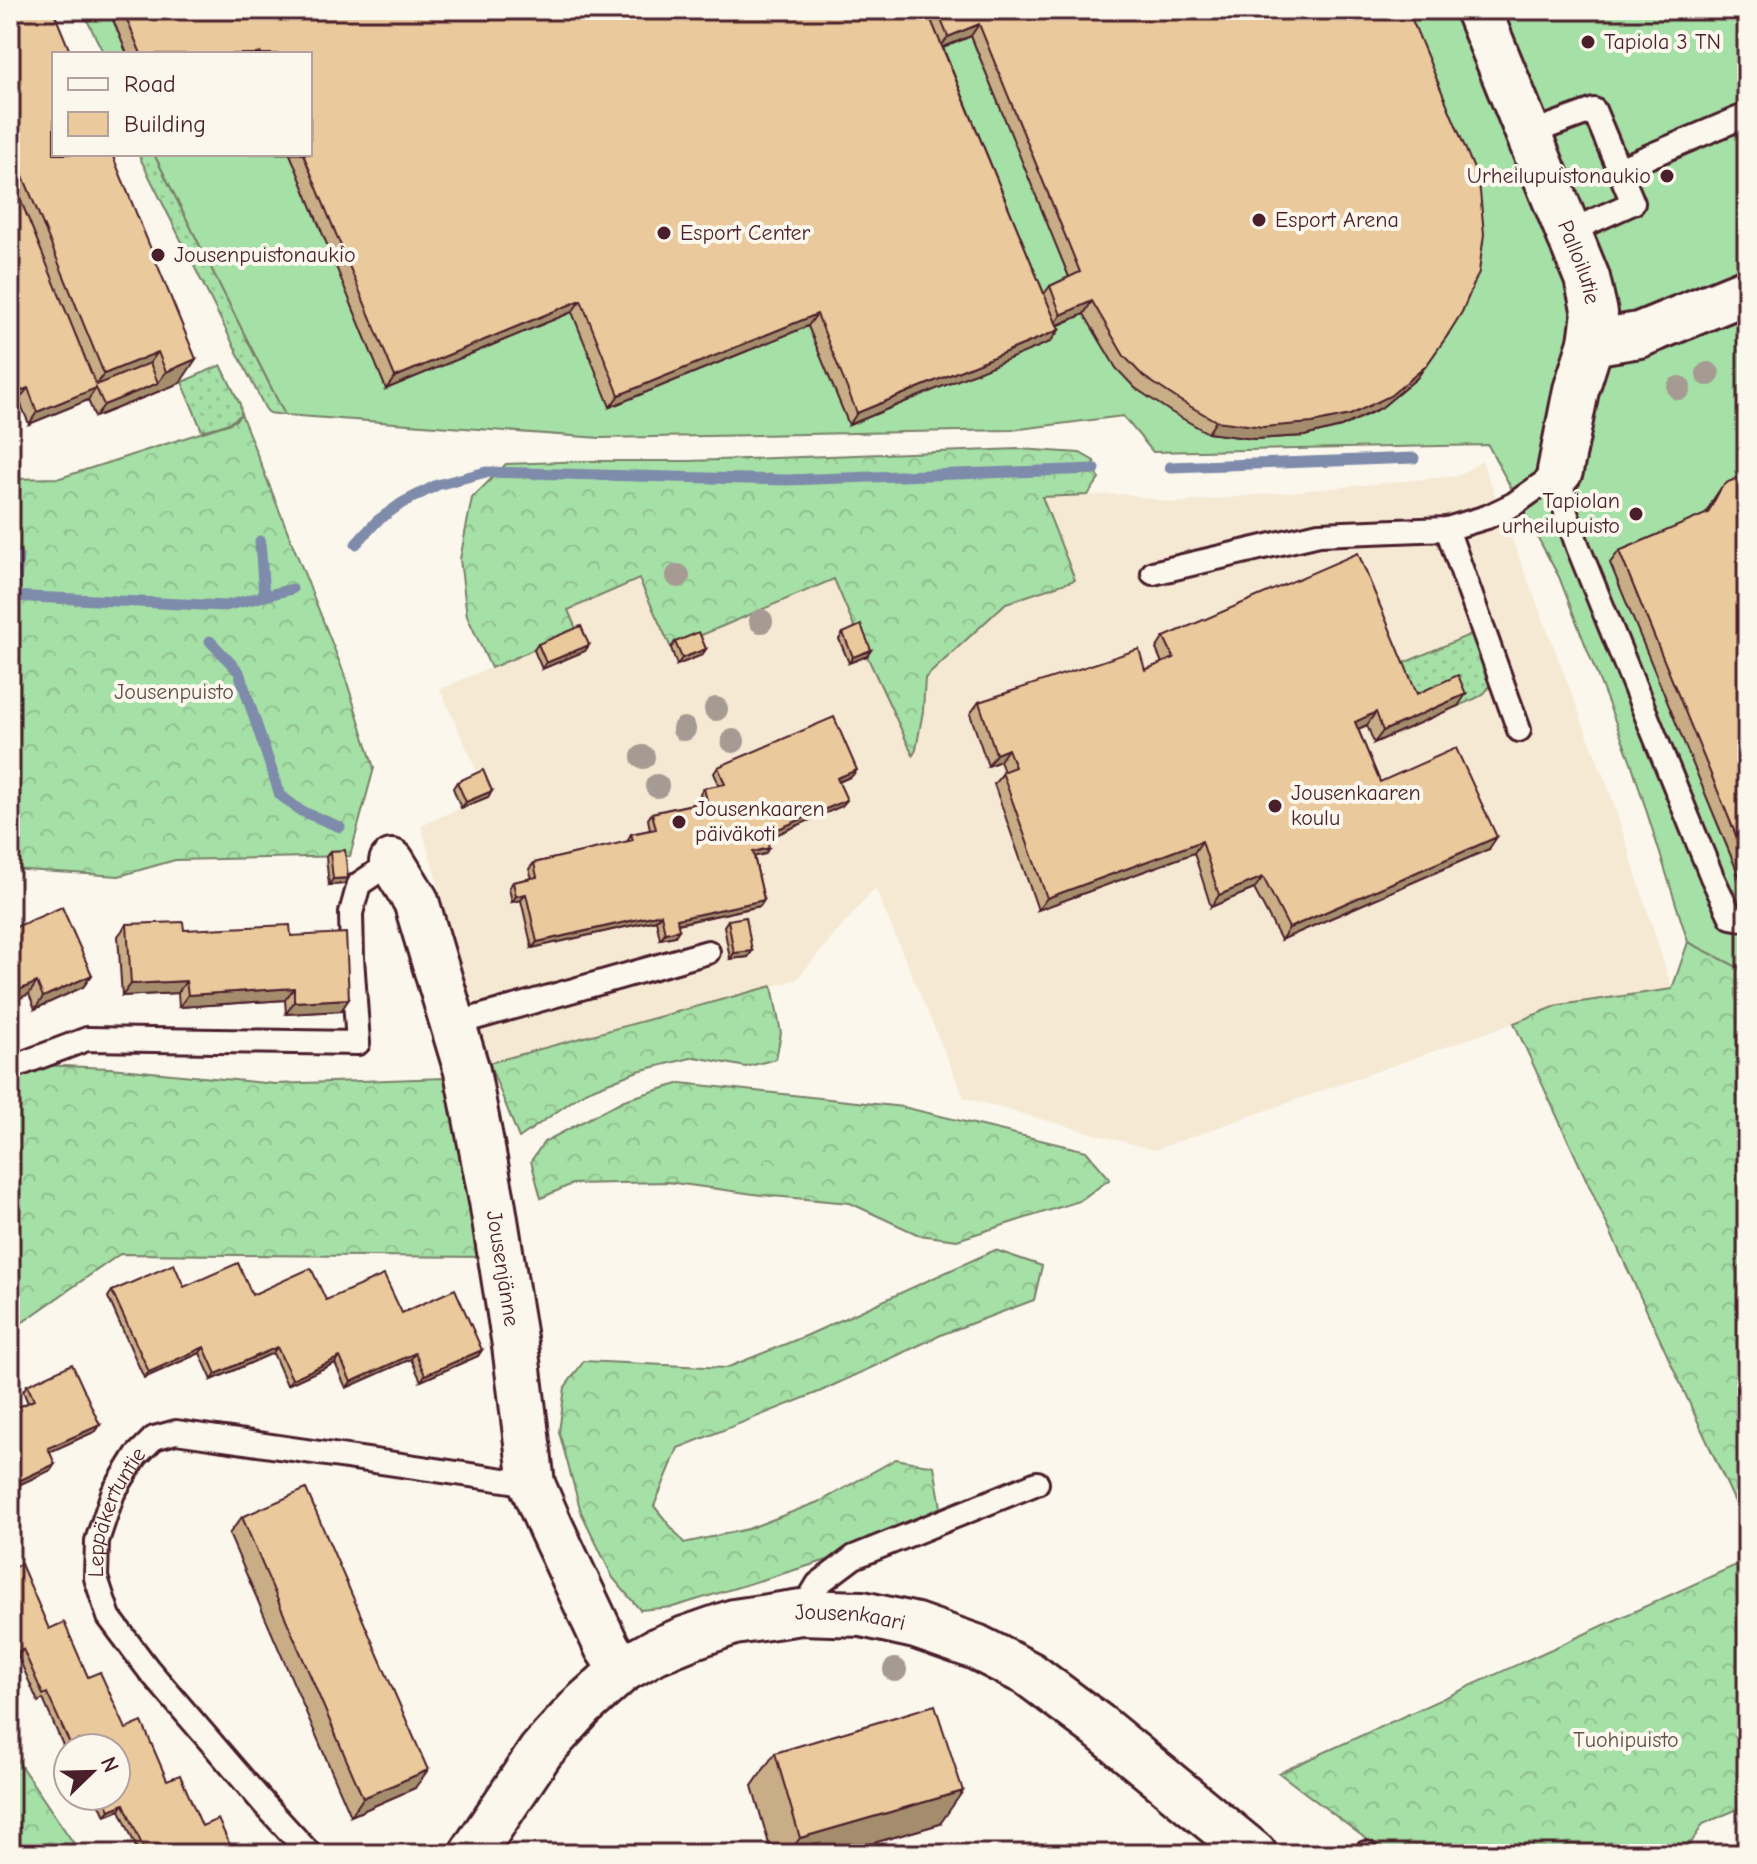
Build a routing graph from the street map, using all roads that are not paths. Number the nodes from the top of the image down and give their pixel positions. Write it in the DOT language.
graph roads {
  1 [pos="1478,10"];
  2 [pos="1747,115"];
  3 [pos="1528,134"];
  4 [pos="1619,169"];
  5 [pos="1568,232"];
  6 [pos="1747,291"];
  7 [pos="1591,343"];
  8 [pos="1560,471"];
  9 [pos="1447,529"];
  10 [pos="1153,573"];
  11 [pos="1519,730"];
  12 [pos="392,862"];
  13 [pos="1747,920"];
  14 [pos="708,952"];
  15 [pos="454,1024"];
  16 [pos="10,1068"];
  17 [pos="1037,1483"];
  18 [pos="532,1484"];
  19 [pos="801,1612"];
  20 [pos="622,1670"];
  21 [pos="310,1854"];
  22 [pos="472,1854"];
  23 [pos="1254,1854"];
  1 -- 3 [label="street, Palloilutie"];
  2 -- 4 [label="lane"];
  3 -- 4 [label="lane"];
  3 -- 5 [label="street, Palloilutie"];
  4 -- 5 [label="lane"];
  5 -- 7 [label="street, Palloilutie"];
  6 -- 7 [label="street"];
  7 -- 8 [label="street, Palloilutie"];
  8 -- 9 [label="lane"];
  8 -- 13 [label="lane"];
  9 -- 10 [label="lane"];
  9 -- 11 [label="lane"];
  12 -- 15 [label="street, Jousenjänne"];
  12 -- 16 [label="lane"];
  14 -- 15 [label="lane"];
  15 -- 18 [label="street, Jousenjänne"];
  17 -- 19 [label="lane"];
  18 -- 20 [label="street, Jousenjänne"];
  18 -- 21 [label="lane, Leppäkertuntie"];
  19 -- 20 [label="street, Jousenkaari"];
  19 -- 23 [label="street, Jousenkaari"];
  20 -- 22 [label="street, Jousenkaari"];
}
